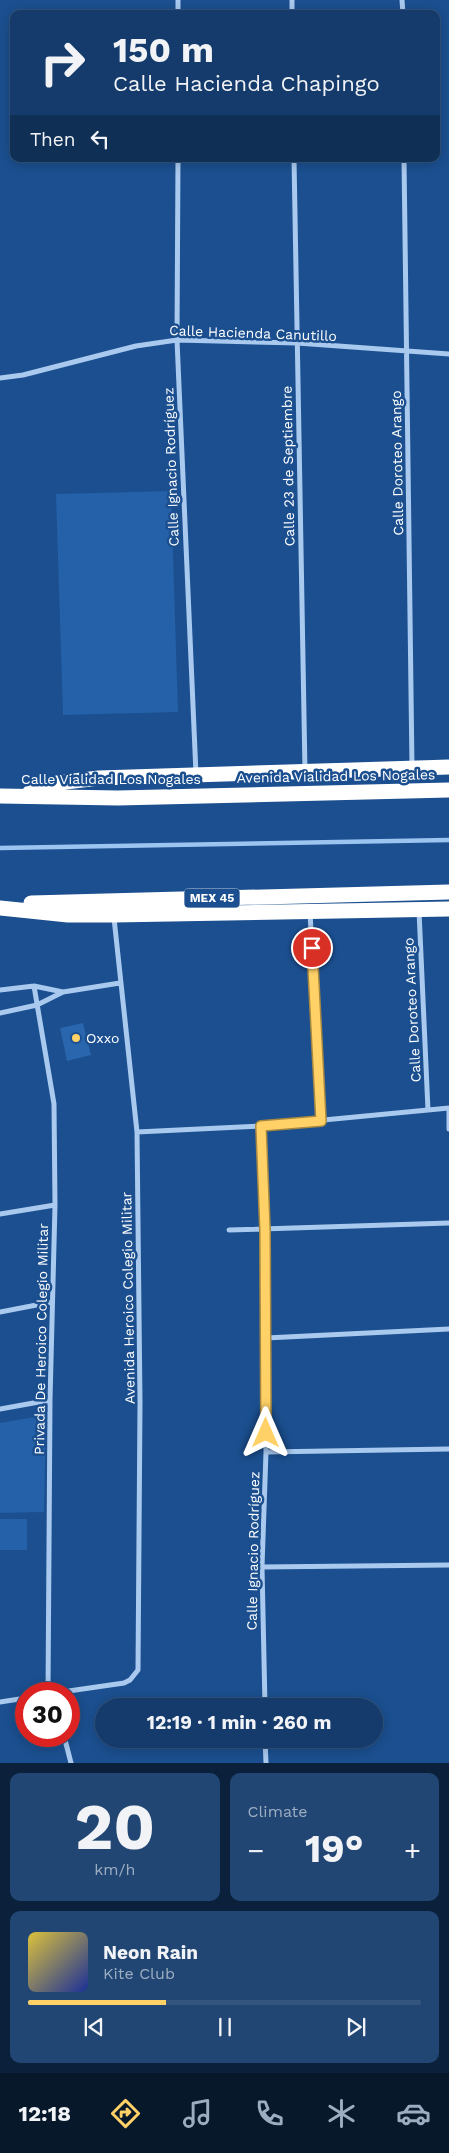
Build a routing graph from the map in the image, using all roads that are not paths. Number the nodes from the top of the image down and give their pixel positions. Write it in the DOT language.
graph roads {
  1 [pos="178,162"];
  2 [pos="294,162"];
  3 [pos="404,162"];
  4 [pos="177,340"];
  5 [pos="297,343"];
  6 [pos="407,352"];
  7 [pos="449,354"];
  8 [pos="0,378"];
  9 [pos="449,767"];
  10 [pos="412,768"];
  11 [pos="305,773"];
  12 [pos="196,774"];
  13 [pos="449,790"];
  14 [pos="223,794"];
  15 [pos="19,795"];
  16 [pos="0,796"];
  17 [pos="449,892"];
  18 [pos="0,906"];
  19 [pos="419,908"];
  20 [pos="449,909"];
  21 [pos="310,910"];
  22 [pos="114,915"];
  23 [pos="120,983"];
  24 [pos="34,986"];
  25 [pos="0,990"];
  26 [pos="63,992"];
  27 [pos="37,1005"];
  28 [pos="0,1013"];
  29 [pos="449,1108"];
  30 [pos="428,1110"];
  31 [pos="321,1121"];
  32 [pos="261,1126"];
  33 [pos="449,1129"];
  34 [pos="137,1132"];
  35 [pos="55,1205"];
  36 [pos="0,1214"];
  37 [pos="449,1223"];
  38 [pos="229,1230"];
  39 [pos="265,1230"];
  40 [pos="52,1302"];
  41 [pos="0,1312"];
  42 [pos="449,1329"];
  43 [pos="266,1338"];
  44 [pos="50,1400"];
  45 [pos="0,1409"];
  46 [pos="449,1449"];
  47 [pos="266,1452"];
  48 [pos="449,1565"];
  49 [pos="262,1567"];
  50 [pos="48,1682"];
  51 [pos="80,1689"];
  52 [pos="265,1698"];
  53 [pos="15,1700"];
  54 [pos="0,1702"];
  55 [pos="67,1747"];
  56 [pos="265,1748"];
  57 [pos="71,1763"];
  58 [pos="266,1763"];
  1 -- 4 [label="street, Calle Ignacio Rodríguez"];
  2 -- 5 [label="street, Calle 23 de Septiembre"];
  3 -- 6 [label="street, Calle Doroteo Arango"];
  4 -- 5 [label="street, Calle Hacienda Canutillo"];
  4 -- 8 [label="street, Calle Hacienda Canutillo"];
  4 -- 12 [label="street, Calle Ignacio Rodríguez"];
  5 -- 6 [label="street, Calle Hacienda Canutillo"];
  5 -- 11 [label="street, Calle 23 de Septiembre"];
  6 -- 7 [label="street, Calle Hacienda Canutillo"];
  6 -- 10 [label="street, Calle Doroteo Arango"];
  9 -- 10 [label="highway"];
  10 -- 11 [label="highway"];
  11 -- 12 [label="highway"];
  12 -- 15 [label="highway"];
  13 -- 14 [label="highway, Avenida Vialidad Los Nogales"];
  14 -- 15 [label="highway, Calle Vialidad Los Nogales"];
  15 -- 16 [label="highway, Calle Vialidad Los Nogales"];
  17 -- 18 [label="highway, MEX 45"];
  18 -- 22 [label="highway"];
  19 -- 20 [label="highway"];
  19 -- 21 [label="highway"];
  19 -- 30 [label="street, Calle Doroteo Arango"];
  21 -- 22 [label="highway"];
  21 -- 31 [label="street"];
  22 -- 23 [label="street, Avenida Heroico Colegio Militar"];
  23 -- 26 [label="street"];
  23 -- 34 [label="street, Avenida Heroico Colegio Militar"];
  24 -- 25 [label="street"];
  24 -- 26 [label="street"];
  24 -- 27 [label="street, Privada De Heroico Colegio Militar"];
  26 -- 27 [label="street"];
  27 -- 28 [label="street"];
  27 -- 35 [label="street, Privada De Heroico Colegio Militar"];
  29 -- 30 [label="street"];
  29 -- 33 [label="street"];
  30 -- 31 [label="street"];
  31 -- 32 [label="street"];
  32 -- 34 [label="street"];
  32 -- 39 [label="street, Calle Ignacio Rodríguez"];
  34 -- 51 [label="street, Avenida Heroico Colegio Militar"];
  35 -- 36 [label="street"];
  35 -- 40 [label="street, Privada De Heroico Colegio Militar"];
  37 -- 39 [label="street"];
  38 -- 39 [label="street"];
  39 -- 43 [label="street, Calle Ignacio Rodríguez"];
  40 -- 41 [label="street"];
  40 -- 44 [label="street, Privada De Heroico Colegio Militar"];
  42 -- 43 [label="street"];
  43 -- 47 [label="street, Calle Ignacio Rodríguez"];
  44 -- 45 [label="street"];
  44 -- 50 [label="street, Privada De Heroico Colegio Militar"];
  46 -- 47 [label="street"];
  47 -- 49 [label="street, Calle Ignacio Rodríguez"];
  48 -- 49 [label="street"];
  49 -- 52 [label="street, Calle Ignacio Rodríguez"];
  53 -- 54 [label="street"];
  55 -- 57 [label="street"];
  56 -- 58 [label="street"];
}
